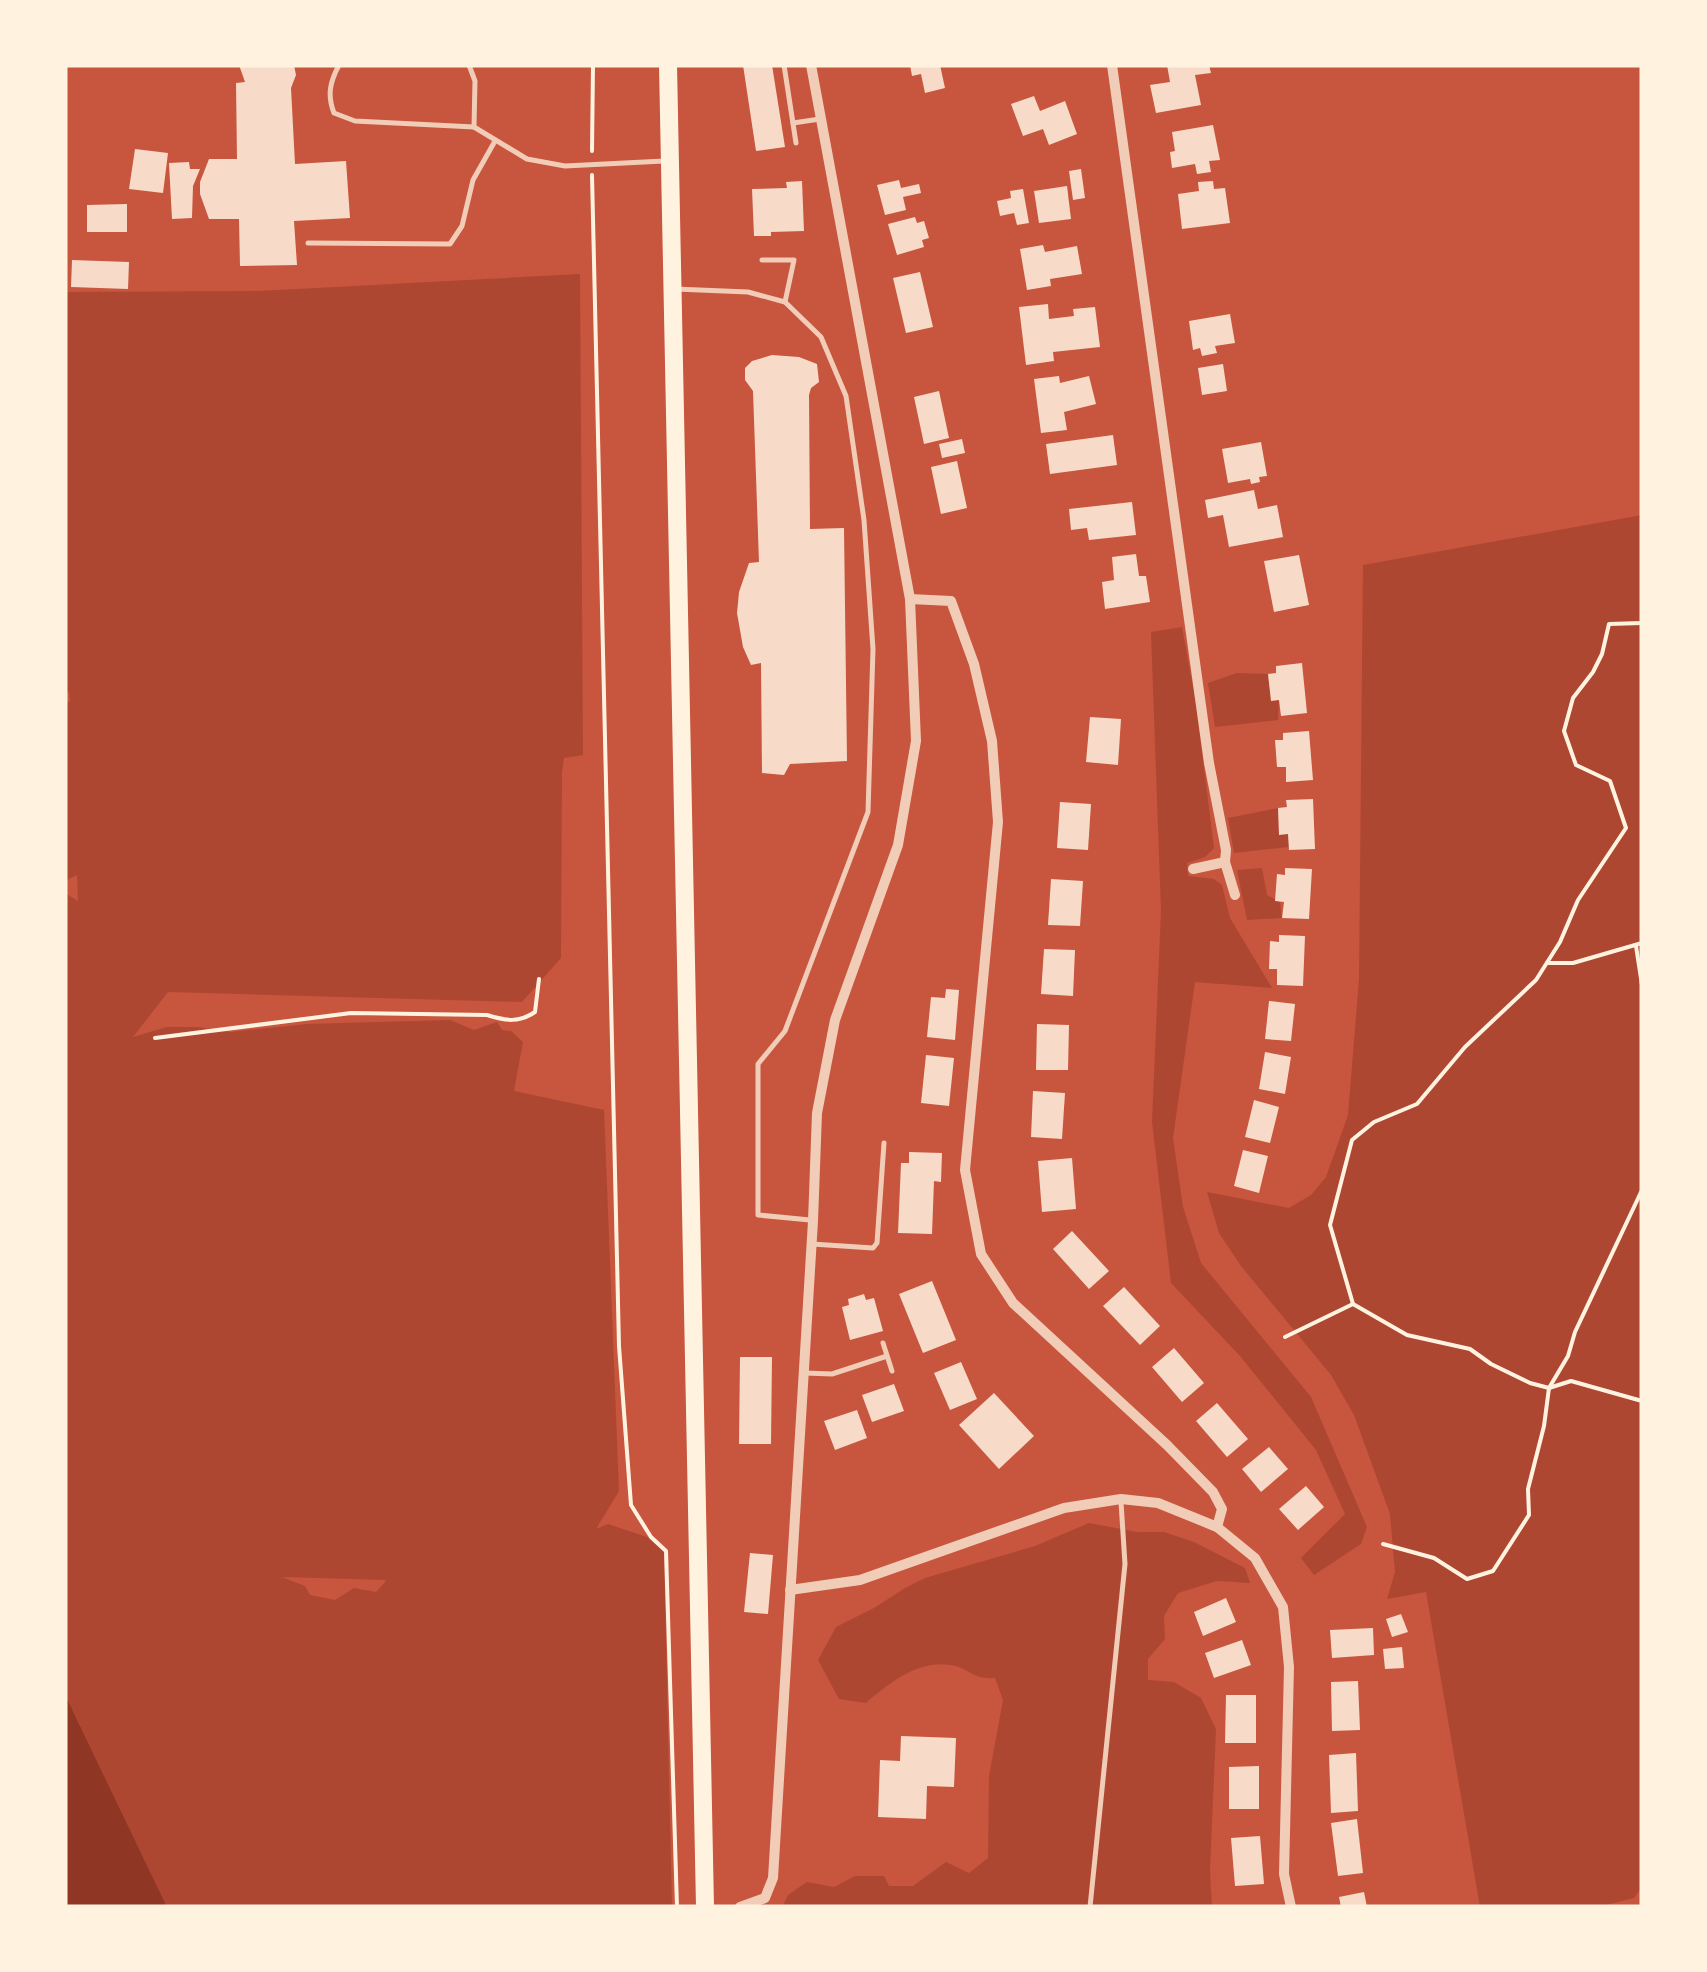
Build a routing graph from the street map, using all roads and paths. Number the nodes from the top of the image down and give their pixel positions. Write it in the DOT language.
graph roads {
  1 [pos="339,65"];
  2 [pos="469,65"];
  3 [pos="593,65"];
  4 [pos="668,65"];
  5 [pos="784,65"];
  6 [pos="811,65"];
  7 [pos="1112,65"];
  8 [pos="820,118"];
  9 [pos="793,123"];
  10 [pos="474,127"];
  11 [pos="495,141"];
  12 [pos="796,142"];
  13 [pos="670,161"];
  14 [pos="592,165"];
  15 [pos="308,243"];
  16 [pos="762,260"];
  17 [pos="671,289"];
  18 [pos="785,302"];
  19 [pos="910,600"];
  20 [pos="1642,622"];
  21 [pos="1225,862"];
  22 [pos="1193,869"];
  23 [pos="1235,895"];
  24 [pos="1639,945"];
  25 [pos="1547,963"];
  26 [pos="538,979"];
  27 [pos="1642,985"];
  28 [pos="155,1038"];
  29 [pos="884,1143"];
  30 [pos="1642,1190"];
  31 [pos="814,1220"];
  32 [pos="812,1244"];
  33 [pos="1353,1304"];
  34 [pos="1285,1338"];
  35 [pos="882,1343"];
  36 [pos="887,1356"];
  37 [pos="892,1371"];
  38 [pos="805,1372"];
  39 [pos="1549,1388"];
  40 [pos="1642,1401"];
  41 [pos="1121,1499"];
  42 [pos="1217,1527"];
  43 [pos="1383,1544"];
  44 [pos="790,1590"];
  45 [pos="678,1907"];
  46 [pos="705,1907"];
  47 [pos="740,1907"];
  48 [pos="1090,1907"];
  49 [pos="1291,1907"];
  1 -- 10 [label="lane"];
  2 -- 10 [label="lane"];
  3 -- 14 [label="path"];
  4 -- 13 [label="highway"];
  5 -- 9 [label="lane"];
  6 -- 8 [label="street"];
  7 -- 21 [label="street"];
  8 -- 9 [label="lane"];
  8 -- 19 [label="street"];
  9 -- 12 [label="lane"];
  10 -- 11 [label="lane"];
  11 -- 14 [label="lane"];
  11 -- 15 [label="lane"];
  13 -- 14 [label="lane"];
  13 -- 17 [label="highway"];
  14 -- 45 [label="path"];
  16 -- 18 [label="lane"];
  17 -- 18 [label="lane"];
  17 -- 46 [label="highway"];
  18 -- 31 [label="lane"];
  19 -- 31 [label="street"];
  19 -- 42 [label="street"];
  20 -- 25 [label="path"];
  21 -- 22 [label="street"];
  21 -- 23 [label="street"];
  24 -- 25 [label="path"];
  24 -- 27 [label="path"];
  25 -- 33 [label="path"];
  26 -- 28 [label="path"];
  29 -- 32 [label="lane"];
  30 -- 39 [label="path"];
  31 -- 32 [label="street"];
  32 -- 38 [label="street"];
  33 -- 34 [label="path"];
  33 -- 39 [label="path"];
  35 -- 36 [label="lane"];
  36 -- 37 [label="lane"];
  36 -- 38 [label="lane"];
  38 -- 44 [label="street"];
  39 -- 40 [label="path"];
  39 -- 43 [label="path"];
  41 -- 42 [label="street"];
  41 -- 44 [label="street"];
  41 -- 48 [label="lane"];
  42 -- 49 [label="street"];
  44 -- 47 [label="street"];
}
